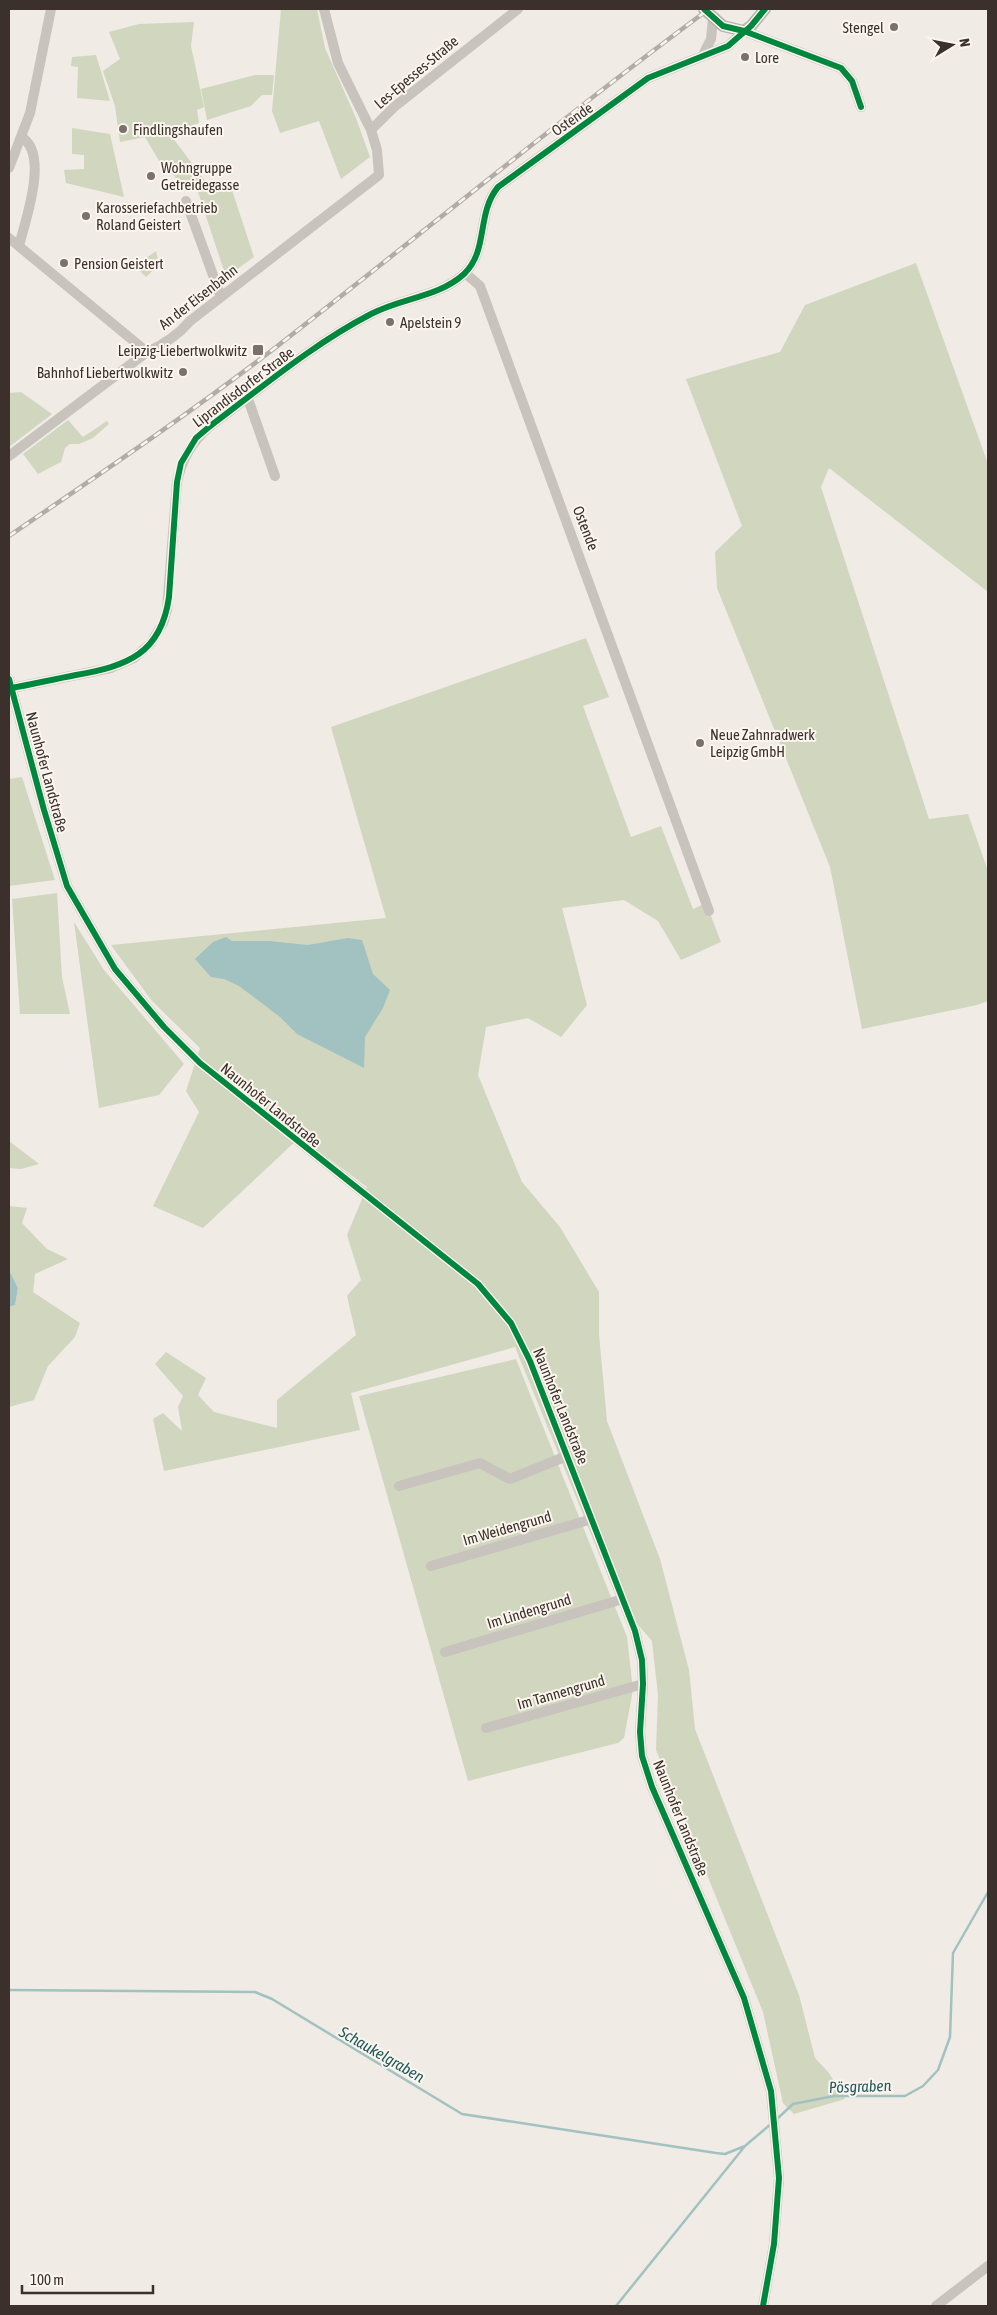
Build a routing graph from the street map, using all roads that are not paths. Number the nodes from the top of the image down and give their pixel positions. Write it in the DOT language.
graph roads {
  1 [pos="51,9"];
  2 [pos="324,9"];
  3 [pos="518,9"];
  4 [pos="765,9"];
  5 [pos="709,14"];
  6 [pos="744,31"];
  7 [pos="703,55"];
  8 [pos="862,106"];
  9 [pos="371,130"];
  10 [pos="21,137"];
  11 [pos="9,168"];
  12 [pos="380,175"];
  13 [pos="186,201"];
  14 [pos="9,238"];
  15 [pos="19,246"];
  16 [pos="465,273"];
  17 [pos="221,297"];
  18 [pos="147,352"];
  19 [pos="248,399"];
  20 [pos="9,456"];
  21 [pos="275,476"];
  22 [pos="10,684"];
  23 [pos="709,911"];
  24 [pos="567,1456"];
  25 [pos="399,1486"];
  26 [pos="592,1519"];
  27 [pos="431,1566"];
  28 [pos="623,1599"];
  29 [pos="444,1652"];
  30 [pos="644,1684"];
  31 [pos="486,1728"];
  32 [pos="988,2266"];
  33 [pos="763,2306"];
  34 [pos="936,2306"];
  1 -- 10 [label="street"];
  2 -- 9 [label="street"];
  3 -- 9 [label="street, Les-Epesses-Straße"];
  4 -- 6 [label="main road"];
  5 -- 6 [label="main road"];
  5 -- 7 [label="street"];
  6 -- 7 [label="street, Ostende"];
  6 -- 8 [label="street"];
  7 -- 16 [label="street, Ostende"];
  9 -- 12 [label="street, Les-Epesses-Straße"];
  10 -- 11 [label="street"];
  10 -- 15 [label="street"];
  12 -- 17 [label="street, An der Eisenbahn"];
  13 -- 17 [label="street"];
  14 -- 15 [label="street"];
  15 -- 18 [label="street"];
  16 -- 19 [label="street, Liprandisdorfer Straße"];
  16 -- 23 [label="street, Ostende"];
  17 -- 18 [label="street, An der Eisenbahn"];
  18 -- 20 [label="street, An der Eisenbahn"];
  19 -- 21 [label="street, Liprandisdorfer Straße"];
  19 -- 22 [label="street, Liprandisdorfer Straße"];
  22 -- 24 [label="street, Naunhofer Landstraße"];
  24 -- 25 [label="street"];
  24 -- 26 [label="street, Naunhofer Landstraße"];
  26 -- 27 [label="street, Im Weidengrund"];
  26 -- 28 [label="street, Naunhofer Landstraße"];
  28 -- 29 [label="street, Im Lindengrund"];
  28 -- 30 [label="street, Naunhofer Landstraße"];
  30 -- 31 [label="street, Im Tannengrund"];
  30 -- 33 [label="street, Naunhofer Landstraße"];
  32 -- 34 [label="street"];
}
